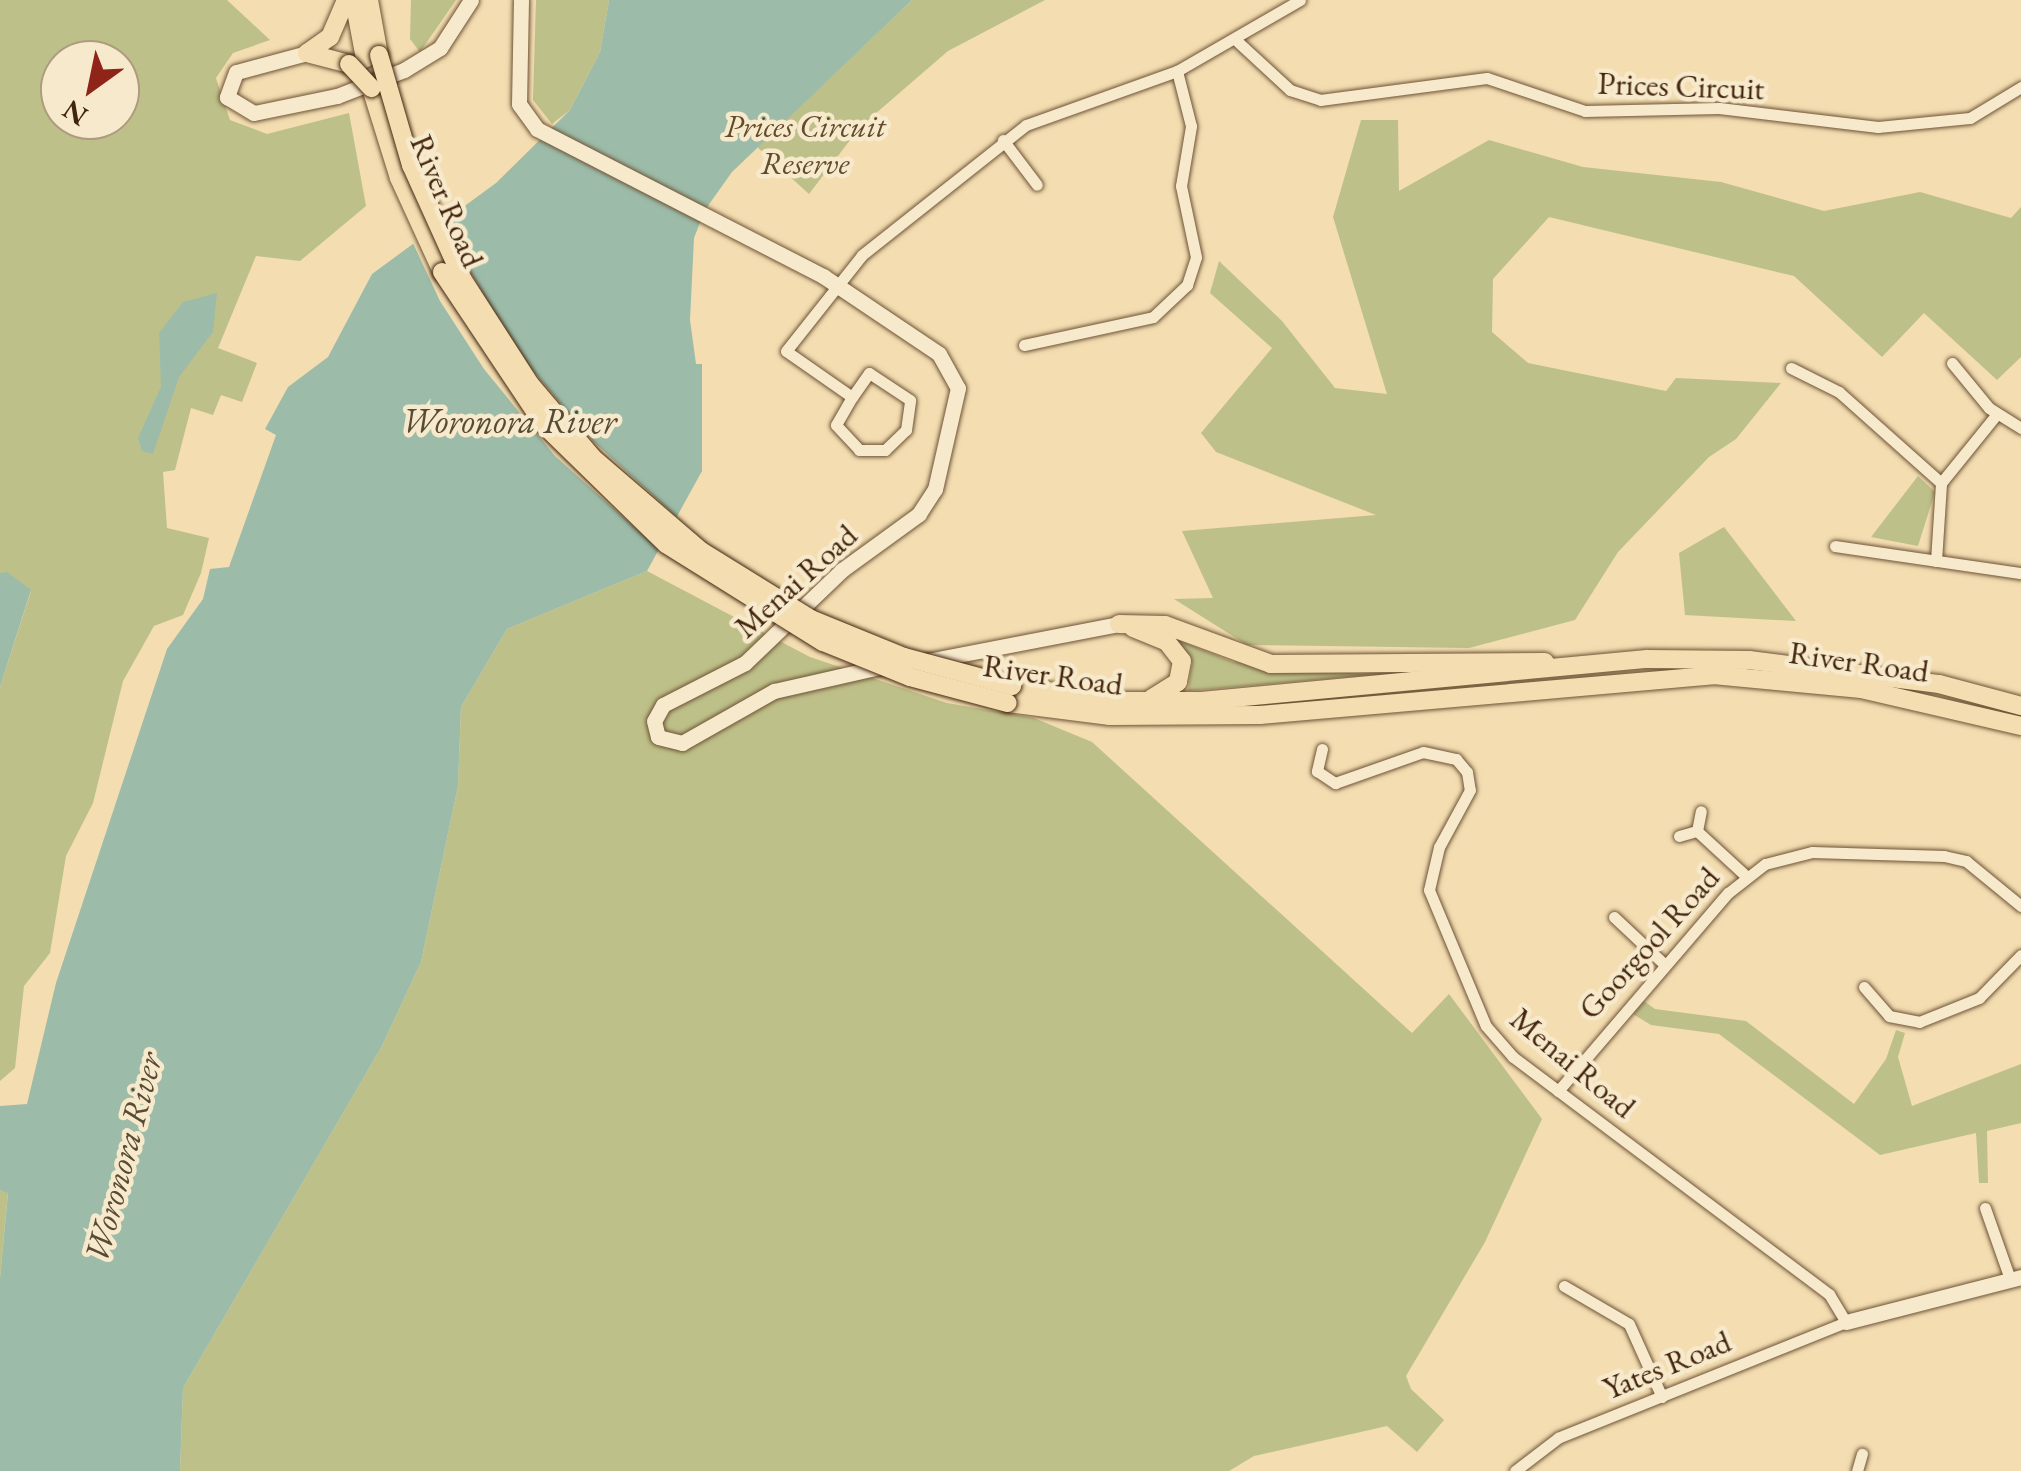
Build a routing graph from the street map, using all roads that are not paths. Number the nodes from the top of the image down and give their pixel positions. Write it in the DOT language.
graph roads {
  1 [pos="346,0"];
  2 [pos="354,0"];
  3 [pos="368,0"];
  4 [pos="471,0"];
  5 [pos="521,0"];
  6 [pos="1300,0"];
  7 [pos="1238,42"];
  8 [pos="307,53"];
  9 [pos="364,59"];
  10 [pos="1177,72"];
  11 [pos="2021,86"];
  12 [pos="1004,140"];
  13 [pos="1036,185"];
  14 [pos="836,285"];
  15 [pos="1024,345"];
  16 [pos="1952,363"];
  17 [pos="1792,368"];
  18 [pos="852,396"];
  19 [pos="1996,415"];
  20 [pos="2021,428"];
  21 [pos="1941,483"];
  22 [pos="1835,546"];
  23 [pos="1936,561"];
  24 [pos="2021,573"];
  25 [pos="1119,624"];
  26 [pos="1587,665"];
  27 [pos="1010,694"];
  28 [pos="1142,702"];
  29 [pos="2021,706"];
  30 [pos="2021,726"];
  31 [pos="1322,748"];
  32 [pos="1701,812"];
  33 [pos="1697,831"];
  34 [pos="1679,836"];
  35 [pos="1746,876"];
  36 [pos="2021,906"];
  37 [pos="1614,917"];
  38 [pos="2021,955"];
  39 [pos="1664,964"];
  40 [pos="1864,987"];
  41 [pos="1558,1092"];
  42 [pos="1986,1208"];
  43 [pos="2016,1278"];
  44 [pos="1564,1286"];
  45 [pos="1846,1322"];
  46 [pos="1662,1397"];
  47 [pos="1862,1454"];
  48 [pos="1515,1471"];
  49 [pos="1858,1471"];
  1 -- 8 [label="main road"];
  2 -- 9 [label="main road, River Road"];
  3 -- 9 [label="main road, River Road"];
  4 -- 8 [label="street"];
  5 -- 14 [label="street, Menai Road"];
  6 -- 7 [label="street"];
  7 -- 10 [label="street"];
  7 -- 11 [label="street, Prices Circuit"];
  8 -- 9 [label="main road"];
  9 -- 27 [label="main road, River Road, bridge"];
  9 -- 27 [label="main road, River Road, bridge"];
  10 -- 12 [label="street"];
  10 -- 15 [label="street"];
  12 -- 13 [label="street"];
  12 -- 14 [label="street"];
  14 -- 18 [label="street"];
  14 -- 25 [label="street, Menai Road"];
  16 -- 19 [label="street"];
  17 -- 21 [label="street"];
  18 -- 18 [label="street"];
  19 -- 20 [label="street"];
  19 -- 21 [label="street"];
  21 -- 23 [label="street"];
  22 -- 23 [label="street"];
  23 -- 24 [label="street"];
  25 -- 26 [label="main road"];
  25 -- 28 [label="main road"];
  26 -- 28 [label="main road, River Road"];
  26 -- 29 [label="main road, River Road"];
  27 -- 28 [label="main road, River Road"];
  27 -- 30 [label="main road, River Road"];
  31 -- 41 [label="street, Menai Road"];
  32 -- 33 [label="street"];
  33 -- 34 [label="street"];
  33 -- 35 [label="street"];
  35 -- 36 [label="street, Goorgool Road"];
  35 -- 39 [label="street, Goorgool Road"];
  37 -- 39 [label="street"];
  38 -- 40 [label="street"];
  39 -- 41 [label="street, Goorgool Road"];
  41 -- 45 [label="street, Menai Road"];
  42 -- 43 [label="street"];
  43 -- 45 [label="street"];
  44 -- 46 [label="street"];
  45 -- 46 [label="street, Yates Road"];
  46 -- 48 [label="street, Yates Road"];
  47 -- 49 [label="street"];
}
